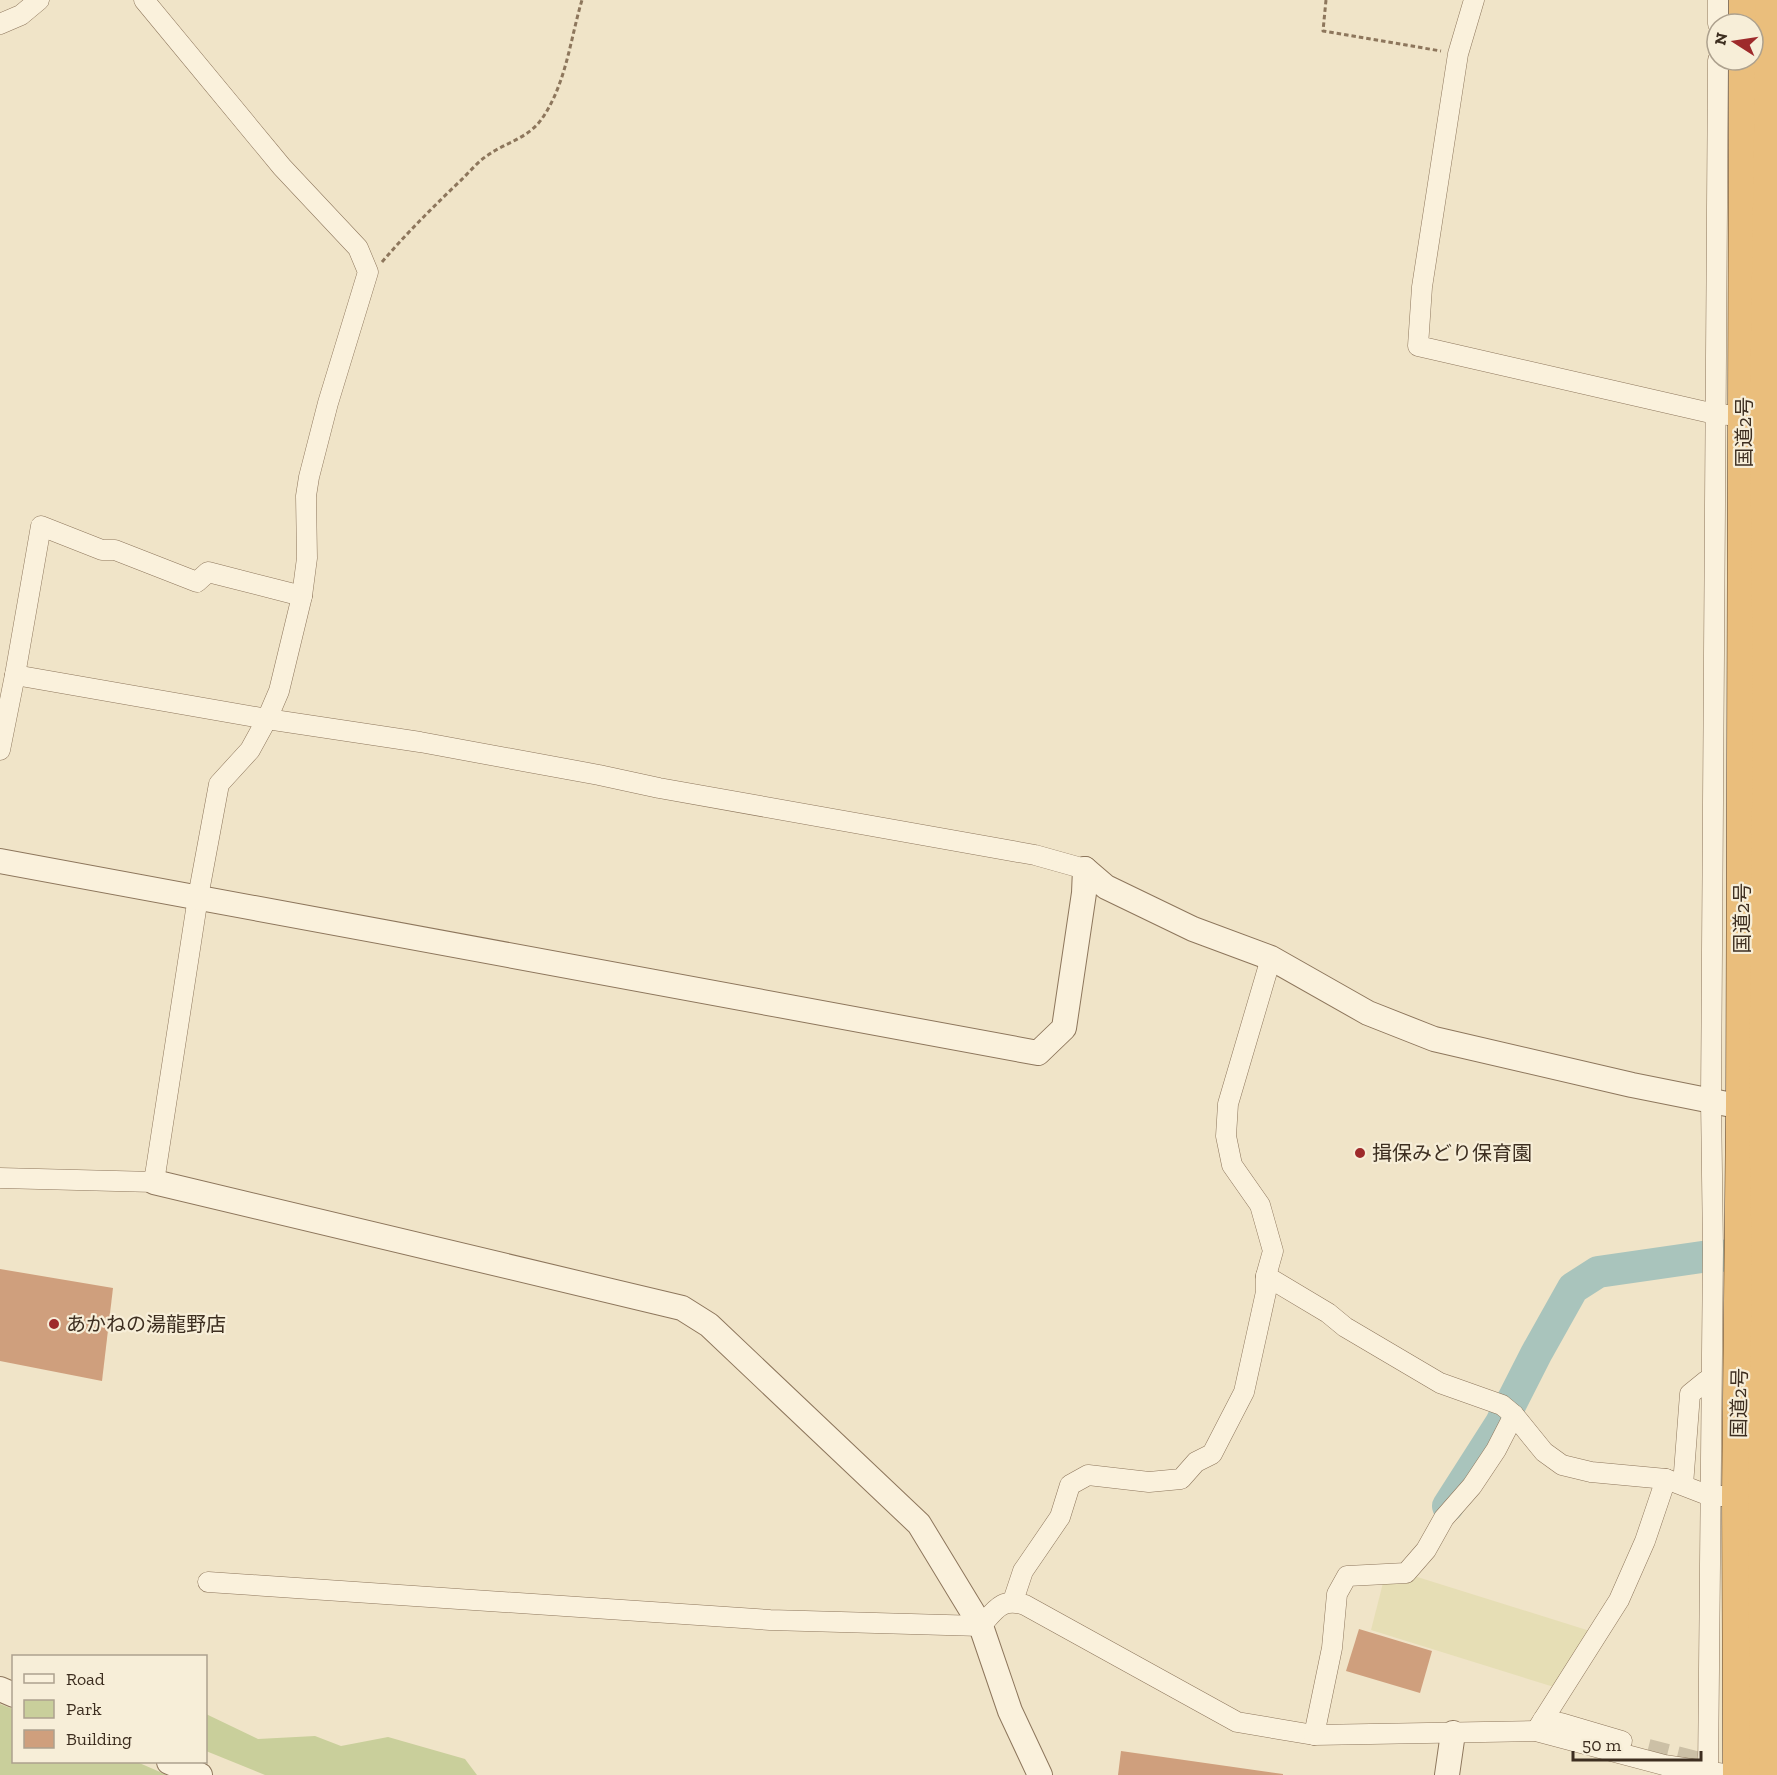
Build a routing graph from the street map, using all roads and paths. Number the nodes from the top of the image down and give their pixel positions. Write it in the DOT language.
graph roads {
  1 [pos="39,0"];
  2 [pos="144,0"];
  3 [pos="582,0"];
  4 [pos="1326,0"];
  5 [pos="1474,0"];
  6 [pos="1772,0"];
  7 [pos="0,24"];
  8 [pos="1458,54"];
  9 [pos="1718,72"];
  10 [pos="1744,72"];
  11 [pos="368,272"];
  12 [pos="1730,415"];
  13 [pos="302,596"];
  14 [pos="15,675"];
  15 [pos="1773,706"];
  16 [pos="267,719"];
  17 [pos="0,750"];
  18 [pos="0,861"];
  19 [pos="1085,869"];
  20 [pos="198,897"];
  21 [pos="1271,958"];
  22 [pos="1711,1100"];
  23 [pos="1761,1111"];
  24 [pos="0,1178"];
  25 [pos="154,1182"];
  26 [pos="1741,1272"];
  27 [pos="1266,1276"];
  28 [pos="1706,1381"];
  29 [pos="1514,1415"];
  30 [pos="1771,1466"];
  31 [pos="1675,1482"];
  32 [pos="1724,1496"];
  33 [pos="208,1582"];
  34 [pos="1014,1601"];
  35 [pos="981,1626"];
  36 [pos="1539,1726"];
  37 [pos="1453,1733"];
  38 [pos="1314,1735"];
  39 [pos="1648,1749"];
  40 [pos="173,1763"];
  41 [pos="1708,1773"];
  42 [pos="200,1775"];
  43 [pos="1040,1775"];
  44 [pos="1447,1775"];
  45 [pos="1731,1775"];
  46 [pos="1739,1775"];
  47 [pos="1766,1775"];
  1 -- 7 [label="street"];
  2 -- 11 [label="street"];
  3 -- 11 [label="path"];
  4 -- 8 [label="path"];
  5 -- 8 [label="street"];
  6 -- 15 [label="highway, 国道2号"];
  8 -- 12 [label="street"];
  9 -- 12 [label="street"];
  10 -- 12 [label="highway, 国道2号"];
  11 -- 13 [label="street"];
  12 -- 22 [label="street"];
  12 -- 23 [label="highway, 国道2号"];
  13 -- 14 [label="street"];
  13 -- 16 [label="street"];
  14 -- 16 [label="street"];
  14 -- 17 [label="street"];
  15 -- 23 [label="highway, 国道2号"];
  16 -- 19 [label="street"];
  16 -- 20 [label="street"];
  18 -- 20 [label="street"];
  19 -- 20 [label="street"];
  19 -- 21 [label="street"];
  20 -- 25 [label="street"];
  21 -- 22 [label="street"];
  21 -- 27 [label="street"];
  22 -- 23 [label="street"];
  22 -- 26 [label="street"];
  23 -- 26 [label="highway, 国道2号"];
  24 -- 25 [label="street"];
  25 -- 35 [label="street"];
  26 -- 30 [label="highway, 国道2号"];
  26 -- 32 [label="highway, 国道2号"];
  27 -- 29 [label="street"];
  27 -- 34 [label="street"];
  28 -- 31 [label="street"];
  29 -- 31 [label="street"];
  29 -- 38 [label="street"];
  30 -- 47 [label="highway, 国道2号"];
  31 -- 32 [label="street"];
  31 -- 36 [label="street"];
  32 -- 41 [label="street"];
  32 -- 46 [label="highway, 国道2号"];
  33 -- 35 [label="street"];
  34 -- 35 [label="street"];
  34 -- 38 [label="street"];
  35 -- 43 [label="street"];
  36 -- 37 [label="street"];
  36 -- 39 [label="street"];
  36 -- 41 [label="street"];
  37 -- 38 [label="street"];
  37 -- 44 [label="street"];
  40 -- 42 [label="street"];
  41 -- 45 [label="street"];
}
